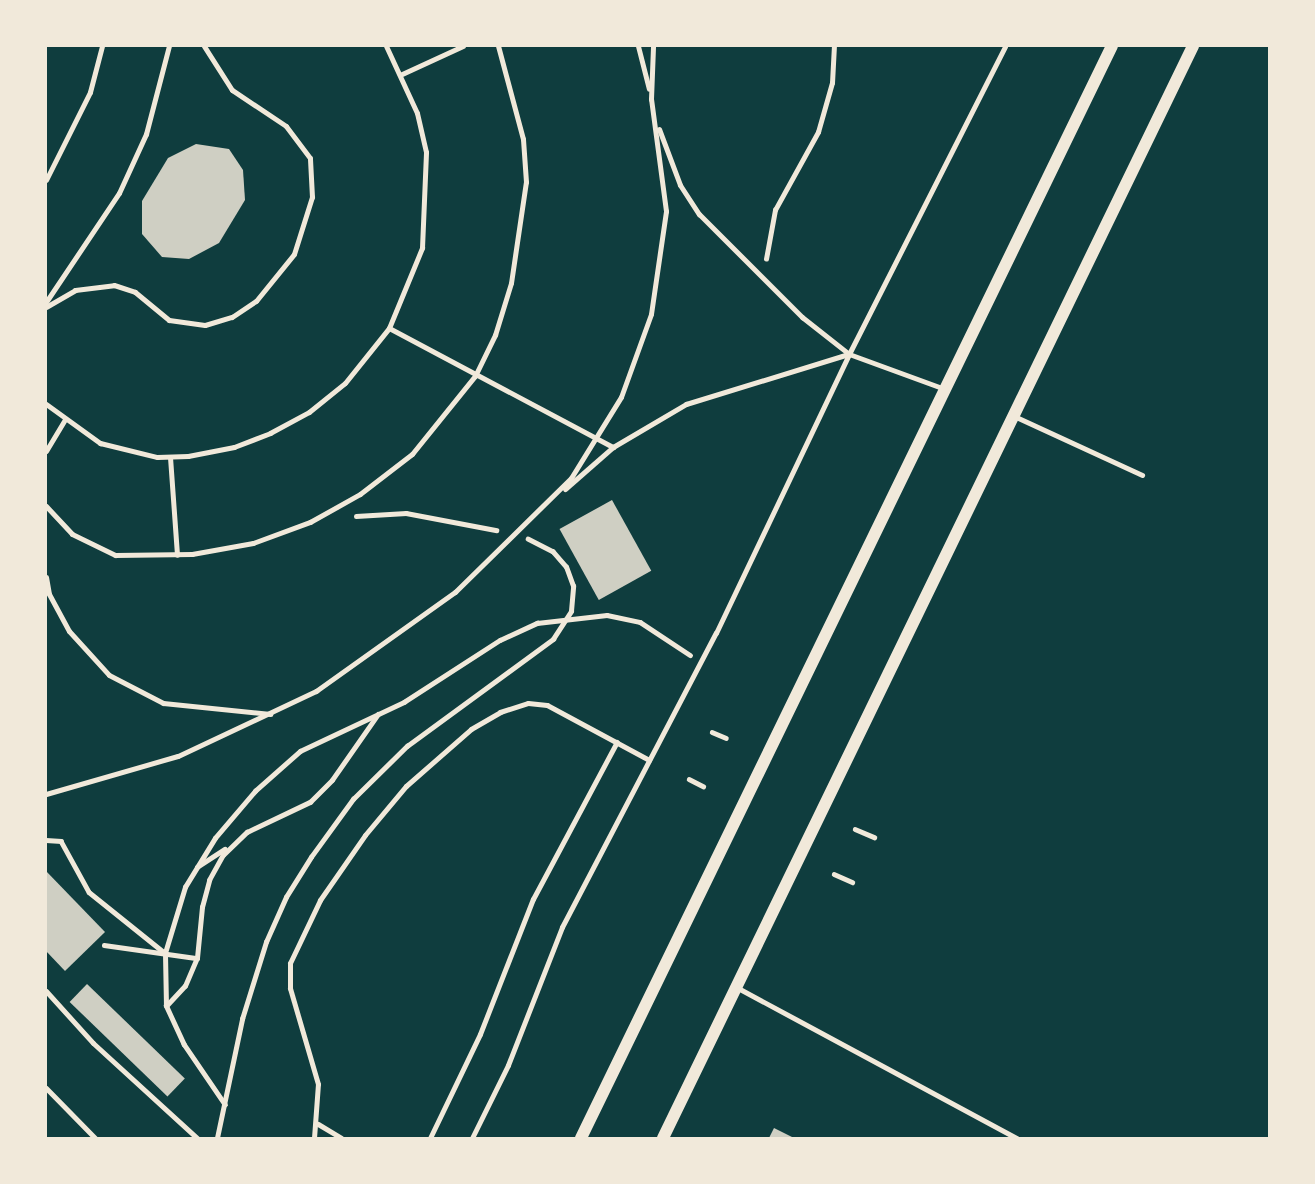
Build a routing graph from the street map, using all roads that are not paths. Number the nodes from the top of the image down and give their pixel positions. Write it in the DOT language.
graph roads {
  1 [pos="102,46"];
  2 [pos="169,46"];
  3 [pos="204,46"];
  4 [pos="386,46"];
  5 [pos="463,46"];
  6 [pos="498,46"];
  7 [pos="638,46"];
  8 [pos="653,46"];
  9 [pos="1005,46"];
  10 [pos="1112,46"];
  11 [pos="1193,46"];
  12 [pos="402,74"];
  13 [pos="651,99"];
  14 [pos="46,180"];
  15 [pos="46,304"];
  16 [pos="390,328"];
  17 [pos="849,354"];
  18 [pos="475,376"];
  19 [pos="942,388"];
  20 [pos="46,404"];
  21 [pos="1011,415"];
  22 [pos="65,419"];
  23 [pos="599,438"];
  24 [pos="613,446"];
  25 [pos="46,451"];
  26 [pos="170,457"];
  27 [pos="1142,475"];
  28 [pos="46,506"];
  29 [pos="534,518"];
  30 [pos="177,555"];
  31 [pos="46,577"];
  32 [pos="273,714"];
  33 [pos="617,743"];
  34 [pos="649,760"];
  35 [pos="46,794"];
  36 [pos="736,987"];
  37 [pos="46,991"];
  38 [pos="46,1088"];
  39 [pos="318,1124"];
  40 [pos="95,1139"];
  41 [pos="197,1139"];
  42 [pos="314,1139"];
  43 [pos="341,1139"];
  44 [pos="430,1139"];
  45 [pos="472,1139"];
  46 [pos="581,1139"];
  47 [pos="663,1139"];
  48 [pos="1017,1139"];
  1 -- 14 [label="lane"];
  2 -- 15 [label="lane"];
  3 -- 15 [label="lane"];
  4 -- 12 [label="lane"];
  5 -- 12 [label="lane"];
  6 -- 18 [label="lane"];
  7 -- 13 [label="lane"];
  8 -- 13 [label="lane"];
  9 -- 17 [label="lane"];
  10 -- 19 [label="street"];
  11 -- 21 [label="street"];
  12 -- 16 [label="lane"];
  13 -- 17 [label="lane"];
  13 -- 23 [label="lane"];
  16 -- 18 [label="lane"];
  16 -- 26 [label="lane"];
  17 -- 19 [label="lane"];
  17 -- 24 [label="lane"];
  17 -- 34 [label="lane"];
  18 -- 23 [label="lane"];
  18 -- 30 [label="lane"];
  19 -- 46 [label="street"];
  20 -- 22 [label="lane"];
  21 -- 27 [label="lane"];
  21 -- 36 [label="street"];
  22 -- 25 [label="lane"];
  22 -- 26 [label="lane"];
  23 -- 24 [label="lane"];
  23 -- 29 [label="lane"];
  24 -- 29 [label="lane"];
  26 -- 30 [label="lane"];
  28 -- 30 [label="lane"];
  29 -- 32 [label="lane"];
  31 -- 32 [label="lane"];
  32 -- 35 [label="lane"];
  33 -- 34 [label="lane"];
  33 -- 39 [label="lane"];
  33 -- 44 [label="lane"];
  34 -- 45 [label="lane"];
  36 -- 47 [label="street"];
  36 -- 48 [label="lane"];
  37 -- 41 [label="lane"];
  38 -- 40 [label="lane"];
  39 -- 42 [label="lane"];
  39 -- 43 [label="lane"];
}
